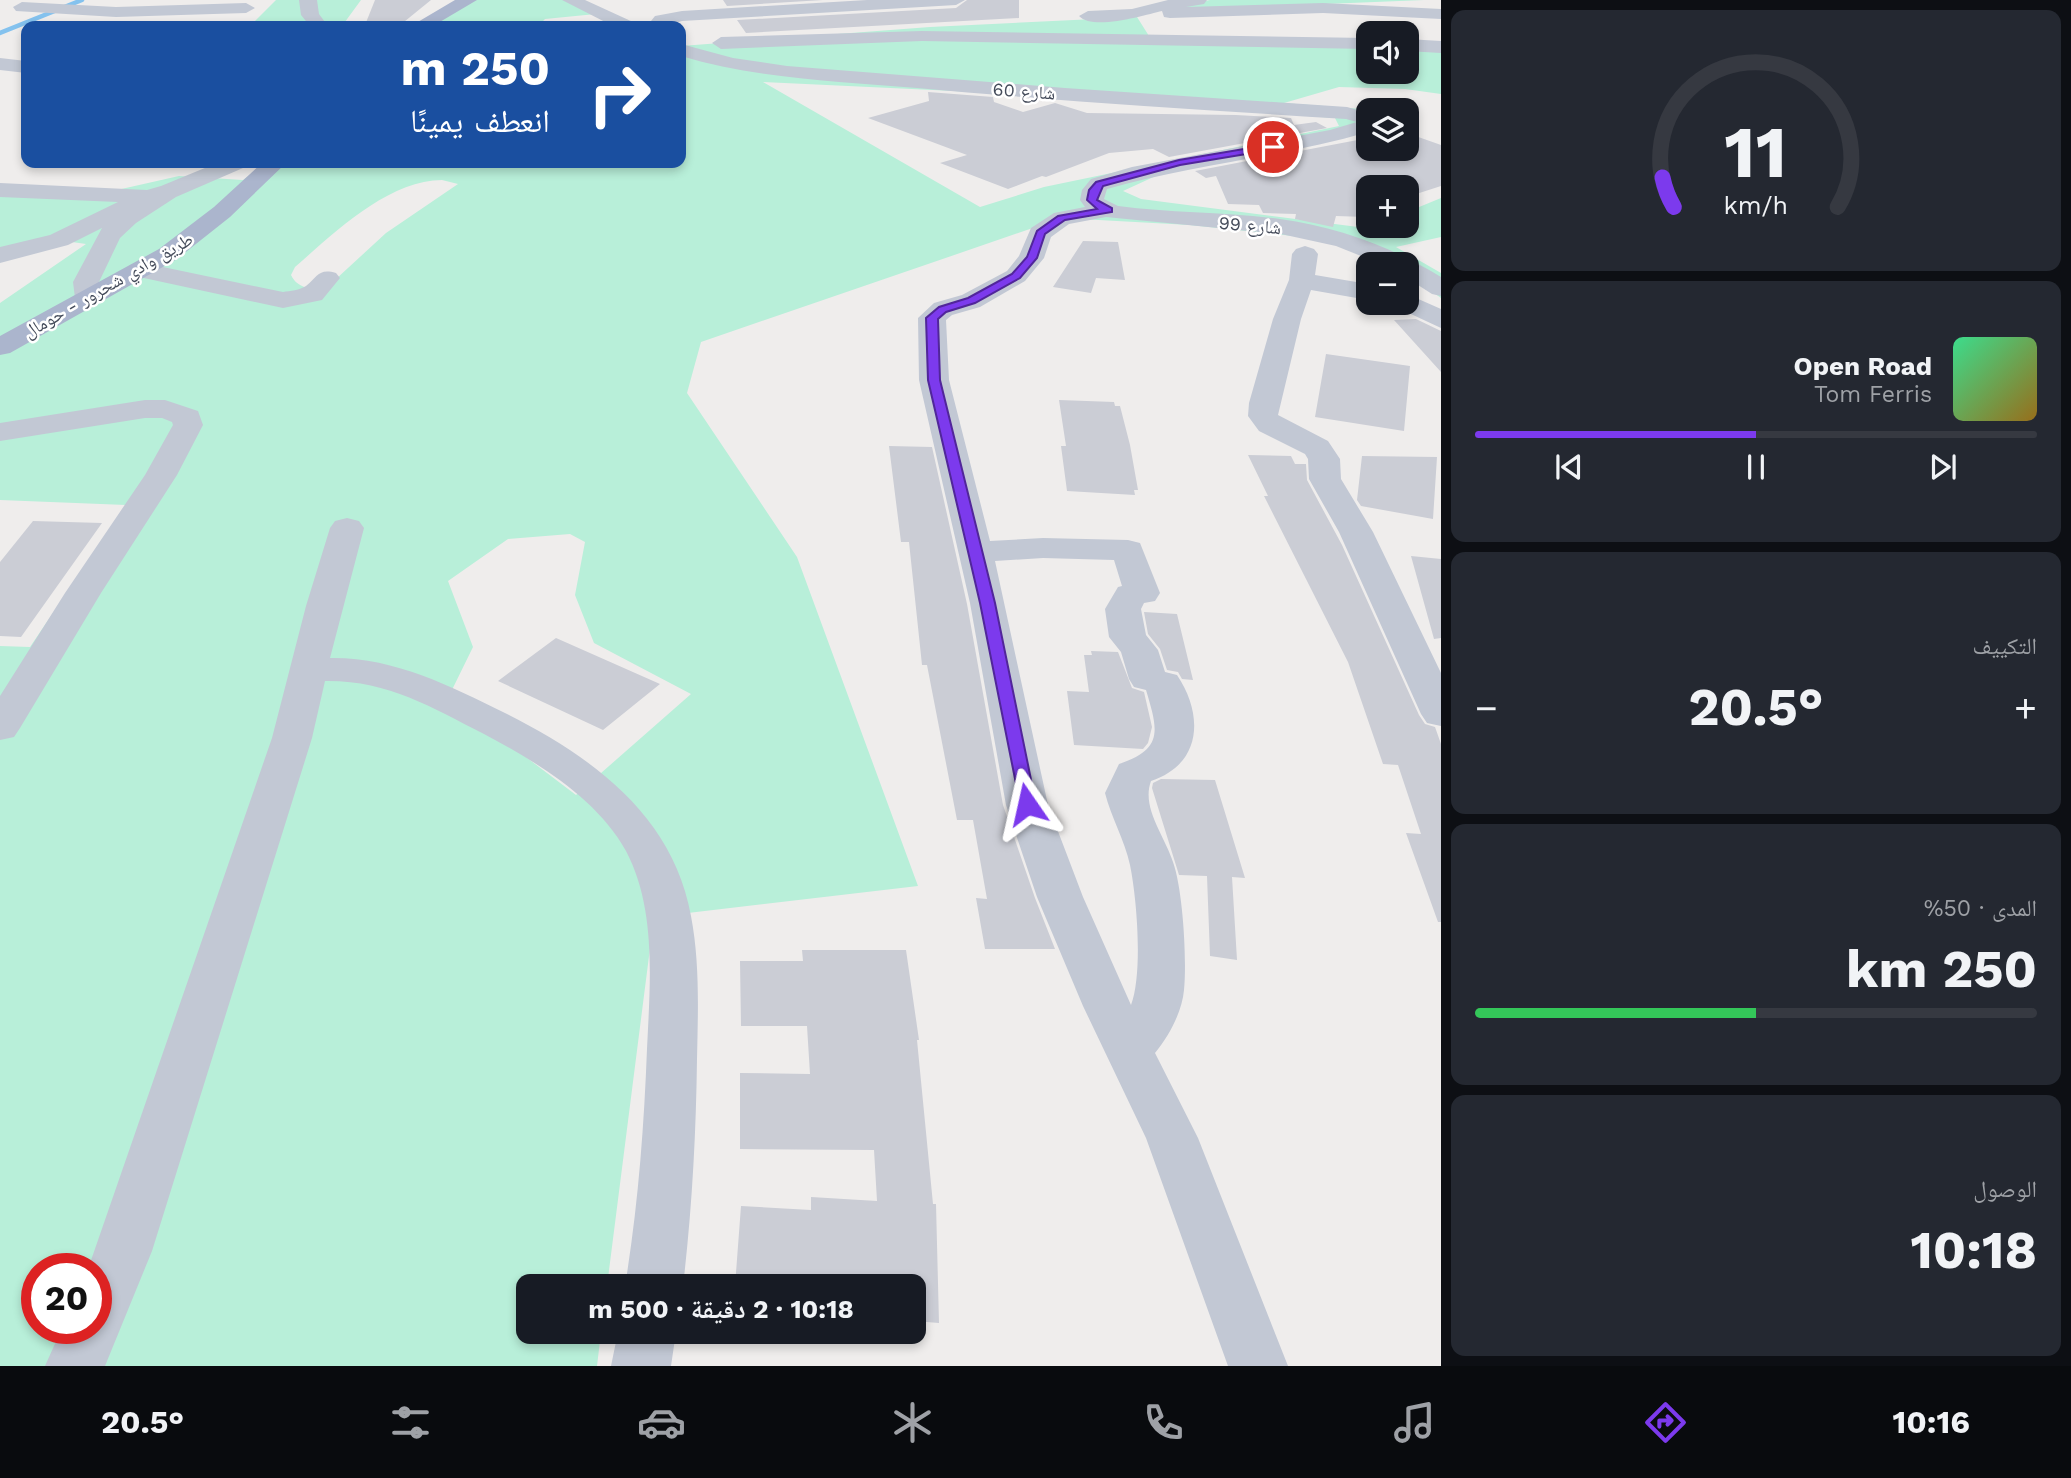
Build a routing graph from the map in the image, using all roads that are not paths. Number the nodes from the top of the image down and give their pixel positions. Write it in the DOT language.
graph roads {
  1 [pos="308,0"];
  2 [pos="468,0"];
  3 [pos="571,0"];
  4 [pos="956,0"];
  5 [pos="1198,0"];
  6 [pos="35,7"];
  7 [pos="246,8"];
  8 [pos="1137,14"];
  9 [pos="1441,14"];
  10 [pos="1069,17"];
  11 [pos="1015,20"];
  12 [pos="315,21"];
  13 [pos="430,21"];
  14 [pos="616,21"];
  15 [pos="660,21"];
  16 [pos="1441,26"];
  17 [pos="1419,29"];
  18 [pos="1356,36"];
  19 [pos="687,40"];
  20 [pos="1419,43"];
  21 [pos="1441,44"];
  22 [pos="0,64"];
  23 [pos="21,67"];
  24 [pos="1356,115"];
  25 [pos="1356,129"];
  26 [pos="223,168"];
  27 [pos="270,168"];
  28 [pos="0,190"];
  29 [pos="159,194"];
  30 [pos="1101,207"];
  31 [pos="1372,252"];
  32 [pos="0,255"];
  33 [pos="139,270"];
  34 [pos="1419,275"];
  35 [pos="327,278"];
  36 [pos="1356,287"];
  37 [pos="1441,288"];
  38 [pos="88,298"];
  39 [pos="1419,308"];
  40 [pos="1441,320"];
  41 [pos="0,346"];
  42 [pos="0,432"];
  43 [pos="347,528"];
  44 [pos="976,552"];
  45 [pos="311,670"];
  46 [pos="1441,714"];
  47 [pos="0,728"];
  48 [pos="1128,1050"];
  49 [pos="656,1274"];
  50 [pos="112,1277"];
  51 [pos="84,1344"];
  52 [pos="645,1344"];
  53 [pos="75,1366"];
  54 [pos="642,1366"];
  55 [pos="1258,1366"];
  1 -- 12 [label="street"];
  2 -- 13 [label="main road"];
  3 -- 14 [label="street"];
  4 -- 15 [label="street"];
  5 -- 8 [label="street"];
  6 -- 7 [label="street"];
  8 -- 9 [label="street"];
  8 -- 10 [label="street"];
  11 -- 19 [label="street"];
  16 -- 17 [label="street"];
  18 -- 19 [label="street"];
  19 -- 24 [label="street, شارع 60"];
  20 -- 21 [label="street"];
  22 -- 23 [label="street"];
  25 -- 30 [label="street"];
  26 -- 29 [label="street"];
  27 -- 33 [label="main road, طريق وادي شحرور - حومال"];
  28 -- 29 [label="street"];
  29 -- 32 [label="street"];
  29 -- 38 [label="street"];
  30 -- 31 [label="street, شارع 99"];
  30 -- 44 [label="street, شارع 99"];
  33 -- 35 [label="street"];
  33 -- 38 [label="main road, طريق وادي شحرور - حومال"];
  34 -- 37 [label="street"];
  36 -- 46 [label="street"];
  38 -- 41 [label="main road, طريق وادي شحرور - حومال"];
  39 -- 40 [label="street"];
  42 -- 47 [label="street"];
  43 -- 45 [label="street"];
  44 -- 48 [label="street"];
  44 -- 48 [label="street"];
  45 -- 49 [label="street"];
  45 -- 50 [label="street"];
  48 -- 55 [label="street"];
  51 -- 53 [label="street"];
  52 -- 54 [label="street"];
}
